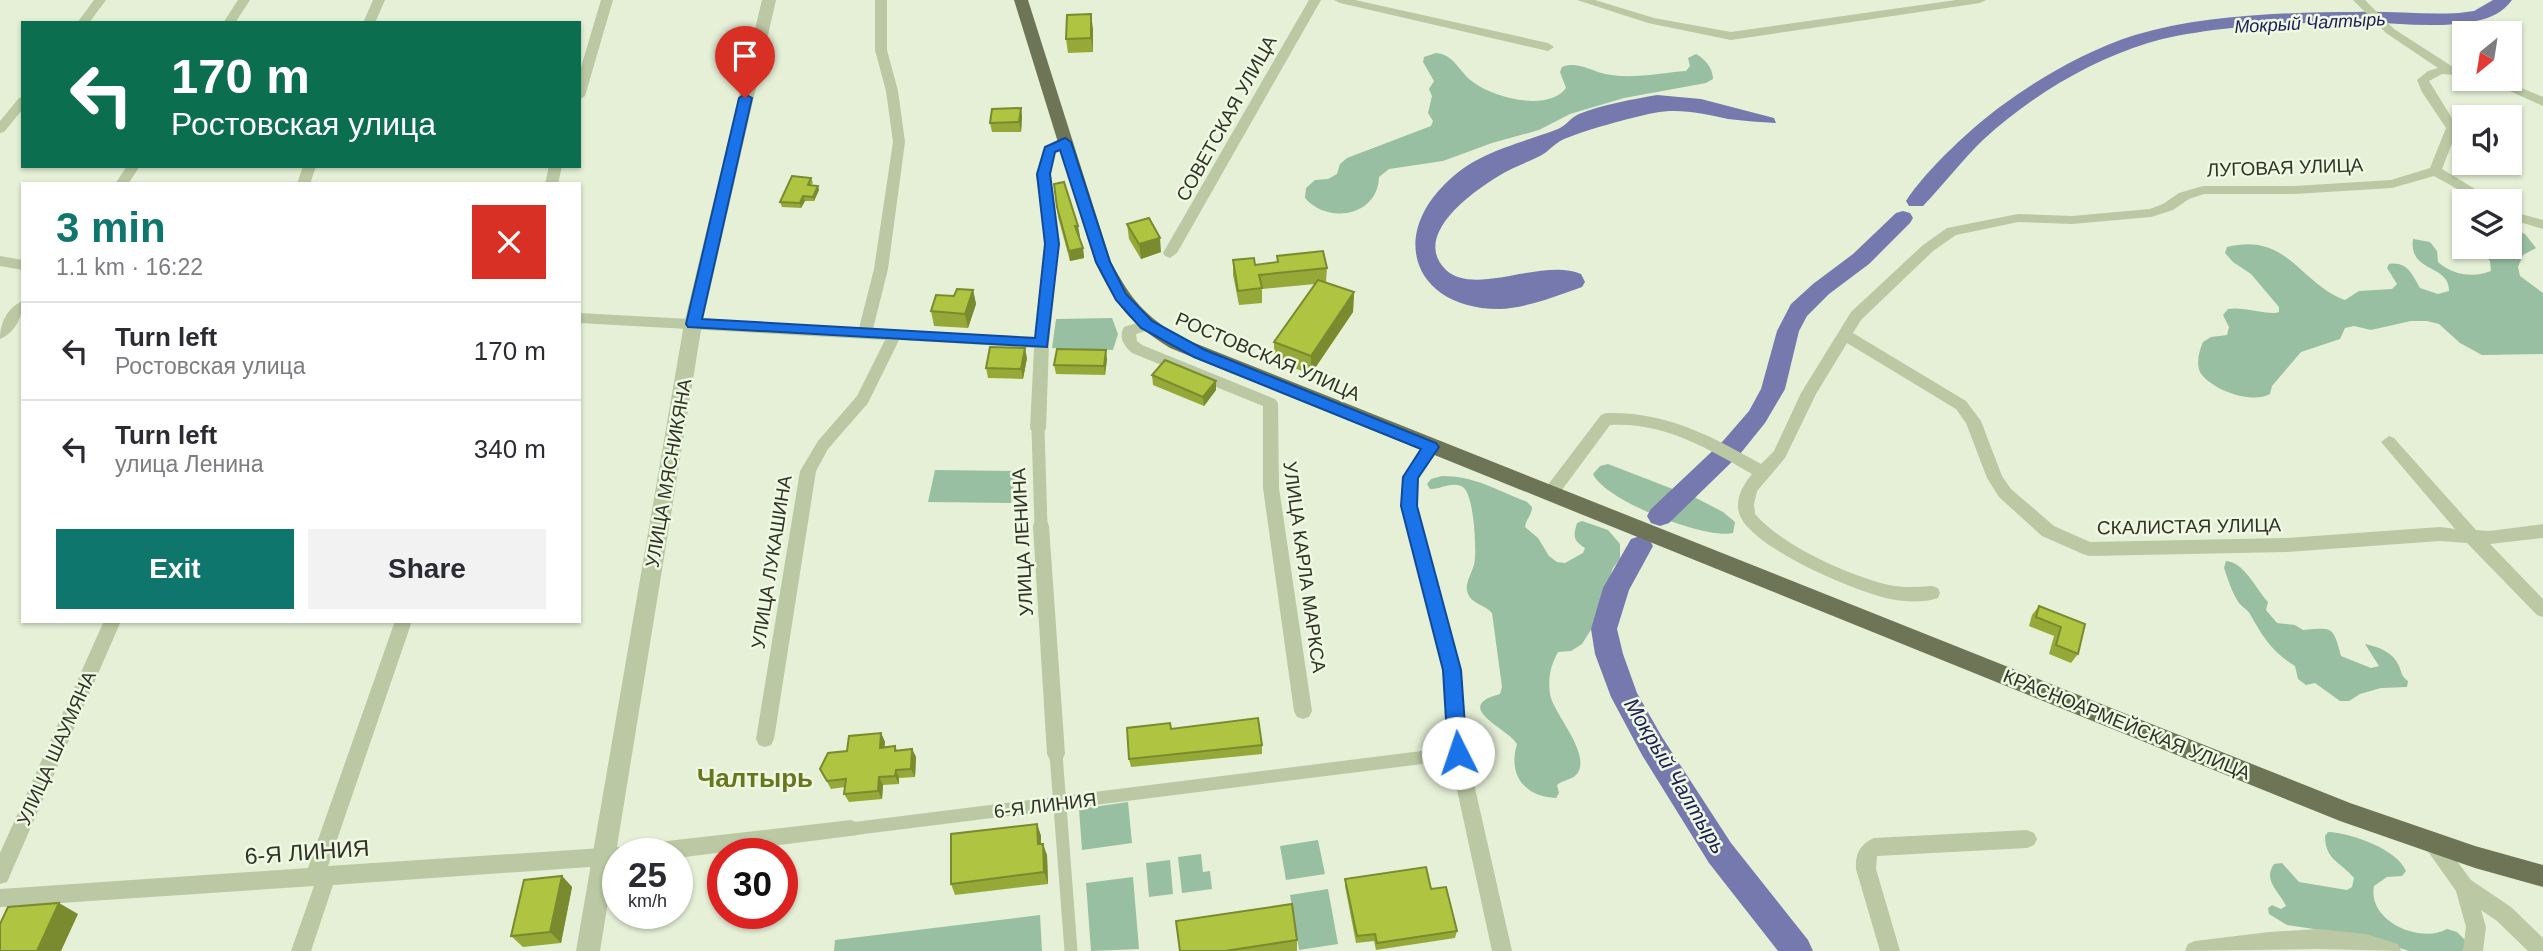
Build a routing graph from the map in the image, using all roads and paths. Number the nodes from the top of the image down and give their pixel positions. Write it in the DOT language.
graph roads {
  1 [pos="100,0"];
  2 [pos="244,0"];
  3 [pos="379,0"];
  4 [pos="607,0"];
  5 [pos="769,0"];
  6 [pos="881,0"];
  7 [pos="1021,0"];
  8 [pos="1315,0"];
  9 [pos="1340,0"];
  10 [pos="1583,0"];
  11 [pos="1980,0"];
  12 [pos="2359,0"];
  13 [pos="84,21"];
  14 [pos="230,21"];
  15 [pos="370,21"];
  16 [pos="1548,47"];
  17 [pos="2449,69"];
  18 [pos="2452,70"];
  19 [pos="581,89"];
  20 [pos="2517,91"];
  21 [pos="2543,102"];
  22 [pos="21,103"];
  23 [pos="0,129"];
  24 [pos="1065,142"];
  25 [pos="2435,172"];
  26 [pos="2467,189"];
  27 [pos="2522,219"];
  28 [pos="2543,225"];
  29 [pos="1170,253"];
  30 [pos="0,261"];
  31 [pos="21,265"];
  32 [pos="21,308"];
  33 [pos="581,318"];
  34 [pos="693,324"];
  35 [pos="1147,325"];
  36 [pos="864,332"];
  37 [pos="0,334"];
  38 [pos="895,334"];
  39 [pos="1844,335"];
  40 [pos="1042,344"];
  41 [pos="1038,429"];
  42 [pos="2389,442"];
  43 [pos="1431,447"];
  44 [pos="1762,472"];
  45 [pos="1550,494"];
  46 [pos="1584,508"];
  47 [pos="1041,526"];
  48 [pos="2543,531"];
  49 [pos="2473,537"];
  50 [pos="1931,593"];
  51 [pos="2543,610"];
  52 [pos="112,623"];
  53 [pos="403,623"];
  54 [pos="1303,710"];
  55 [pos="765,739"];
  56 [pos="1458,753"];
  57 [pos="1056,754"];
  58 [pos="1060,803"];
  59 [pos="851,829"];
  60 [pos="614,838"];
  61 [pos="2027,839"];
  62 [pos="2432,843"];
  63 [pos="693,847"];
  64 [pos="602,858"];
  65 [pos="0,875"];
  66 [pos="321,876"];
  67 [pos="2543,876"];
  68 [pos="2463,887"];
  69 [pos="602,894"];
  70 [pos="0,898"];
  71 [pos="301,951"];
  72 [pos="588,951"];
  73 [pos="1071,951"];
  74 [pos="1502,951"];
  75 [pos="1890,951"];
  76 [pos="2194,951"];
  77 [pos="2391,951"];
  78 [pos="2473,951"];
  79 [pos="2542,951"];
  1 -- 13 [label="street"];
  2 -- 14 [label="street"];
  3 -- 15 [label="street"];
  4 -- 19 [label="street"];
  5 -- 34 [label="street, УЛИЦА МЯСНИКЯНА"];
  6 -- 36 [label="street"];
  7 -- 24 [label="main road, РОСТОВСКАЯ УЛИЦА"];
  8 -- 29 [label="street, СОВЕТСКАЯ УЛИЦА"];
  9 -- 16 [label="street"];
  10 -- 11 [label="street"];
  12 -- 17 [label="street"];
  17 -- 18 [label="street"];
  17 -- 25 [label="street"];
  20 -- 21 [label="street"];
  22 -- 23 [label="street"];
  24 -- 35 [label="main road, РОСТОВСКАЯ УЛИЦА"];
  24 -- 40 [label="street, УЛИЦА ЛЕНИНА"];
  25 -- 26 [label="street"];
  25 -- 39 [label="street, ЛУГОВАЯ УЛИЦА"];
  27 -- 28 [label="street"];
  30 -- 31 [label="street"];
  32 -- 37 [label="street"];
  33 -- 34 [label="street"];
  34 -- 36 [label="street"];
  34 -- 60 [label="street, УЛИЦА МЯСНИКЯНА"];
  35 -- 43 [label="main road, РОСТОВСКАЯ УЛИЦА"];
  35 -- 54 [label="street, УЛИЦА КАРЛА МАРКСА"];
  36 -- 38 [label="street"];
  38 -- 40 [label="street"];
  38 -- 55 [label="street, УЛИЦА ЛУКАШИНА"];
  39 -- 44 [label="street, ЛУГОВАЯ УЛИЦА"];
  39 -- 49 [label="street, СКАЛИСТАЯ УЛИЦА"];
  40 -- 41 [label="street, УЛИЦА ЛЕНИНА"];
  41 -- 47 [label="street, УЛИЦА ЛЕНИНА"];
  42 -- 49 [label="street"];
  43 -- 45 [label="main road, РОСТОВСКАЯ УЛИЦА"];
  43 -- 56 [label="street"];
  44 -- 45 [label="street"];
  44 -- 50 [label="street, ЛУГОВАЯ УЛИЦА"];
  45 -- 46 [label="main road, РОСТОВСКАЯ УЛИЦА"];
  46 -- 62 [label="main road, КРАСНОАРМЕЙСКАЯ УЛИЦА"];
  47 -- 57 [label="street, УЛИЦА ЛЕНИНА"];
  48 -- 49 [label="street, СКАЛИСТАЯ УЛИЦА"];
  49 -- 51 [label="street"];
  52 -- 65 [label="street, УЛИЦА ШАУМЯНА"];
  53 -- 66 [label="street"];
  56 -- 58 [label="street, 6-Я ЛИНИЯ"];
  56 -- 74 [label="street"];
  57 -- 58 [label="street, УЛИЦА ЛЕНИНА"];
  58 -- 59 [label="street, 6-Я ЛИНИЯ"];
  58 -- 73 [label="street, УЛИЦА ЛЕНИНА"];
  59 -- 63 [label="street, 6-Я ЛИНИЯ"];
  61 -- 75 [label="street"];
  62 -- 67 [label="main road, КРАСНОАРМЕЙСКАЯ УЛИЦА"];
  62 -- 68 [label="street"];
  64 -- 66 [label="street, 6-Я ЛИНИЯ"];
  66 -- 70 [label="street, 6-Я ЛИНИЯ"];
  66 -- 71 [label="street"];
  68 -- 78 [label="street"];
  68 -- 79 [label="street"];
  69 -- 72 [label="street, УЛИЦА МЯСНИКЯНА"];
  76 -- 77 [label="street"];
}
